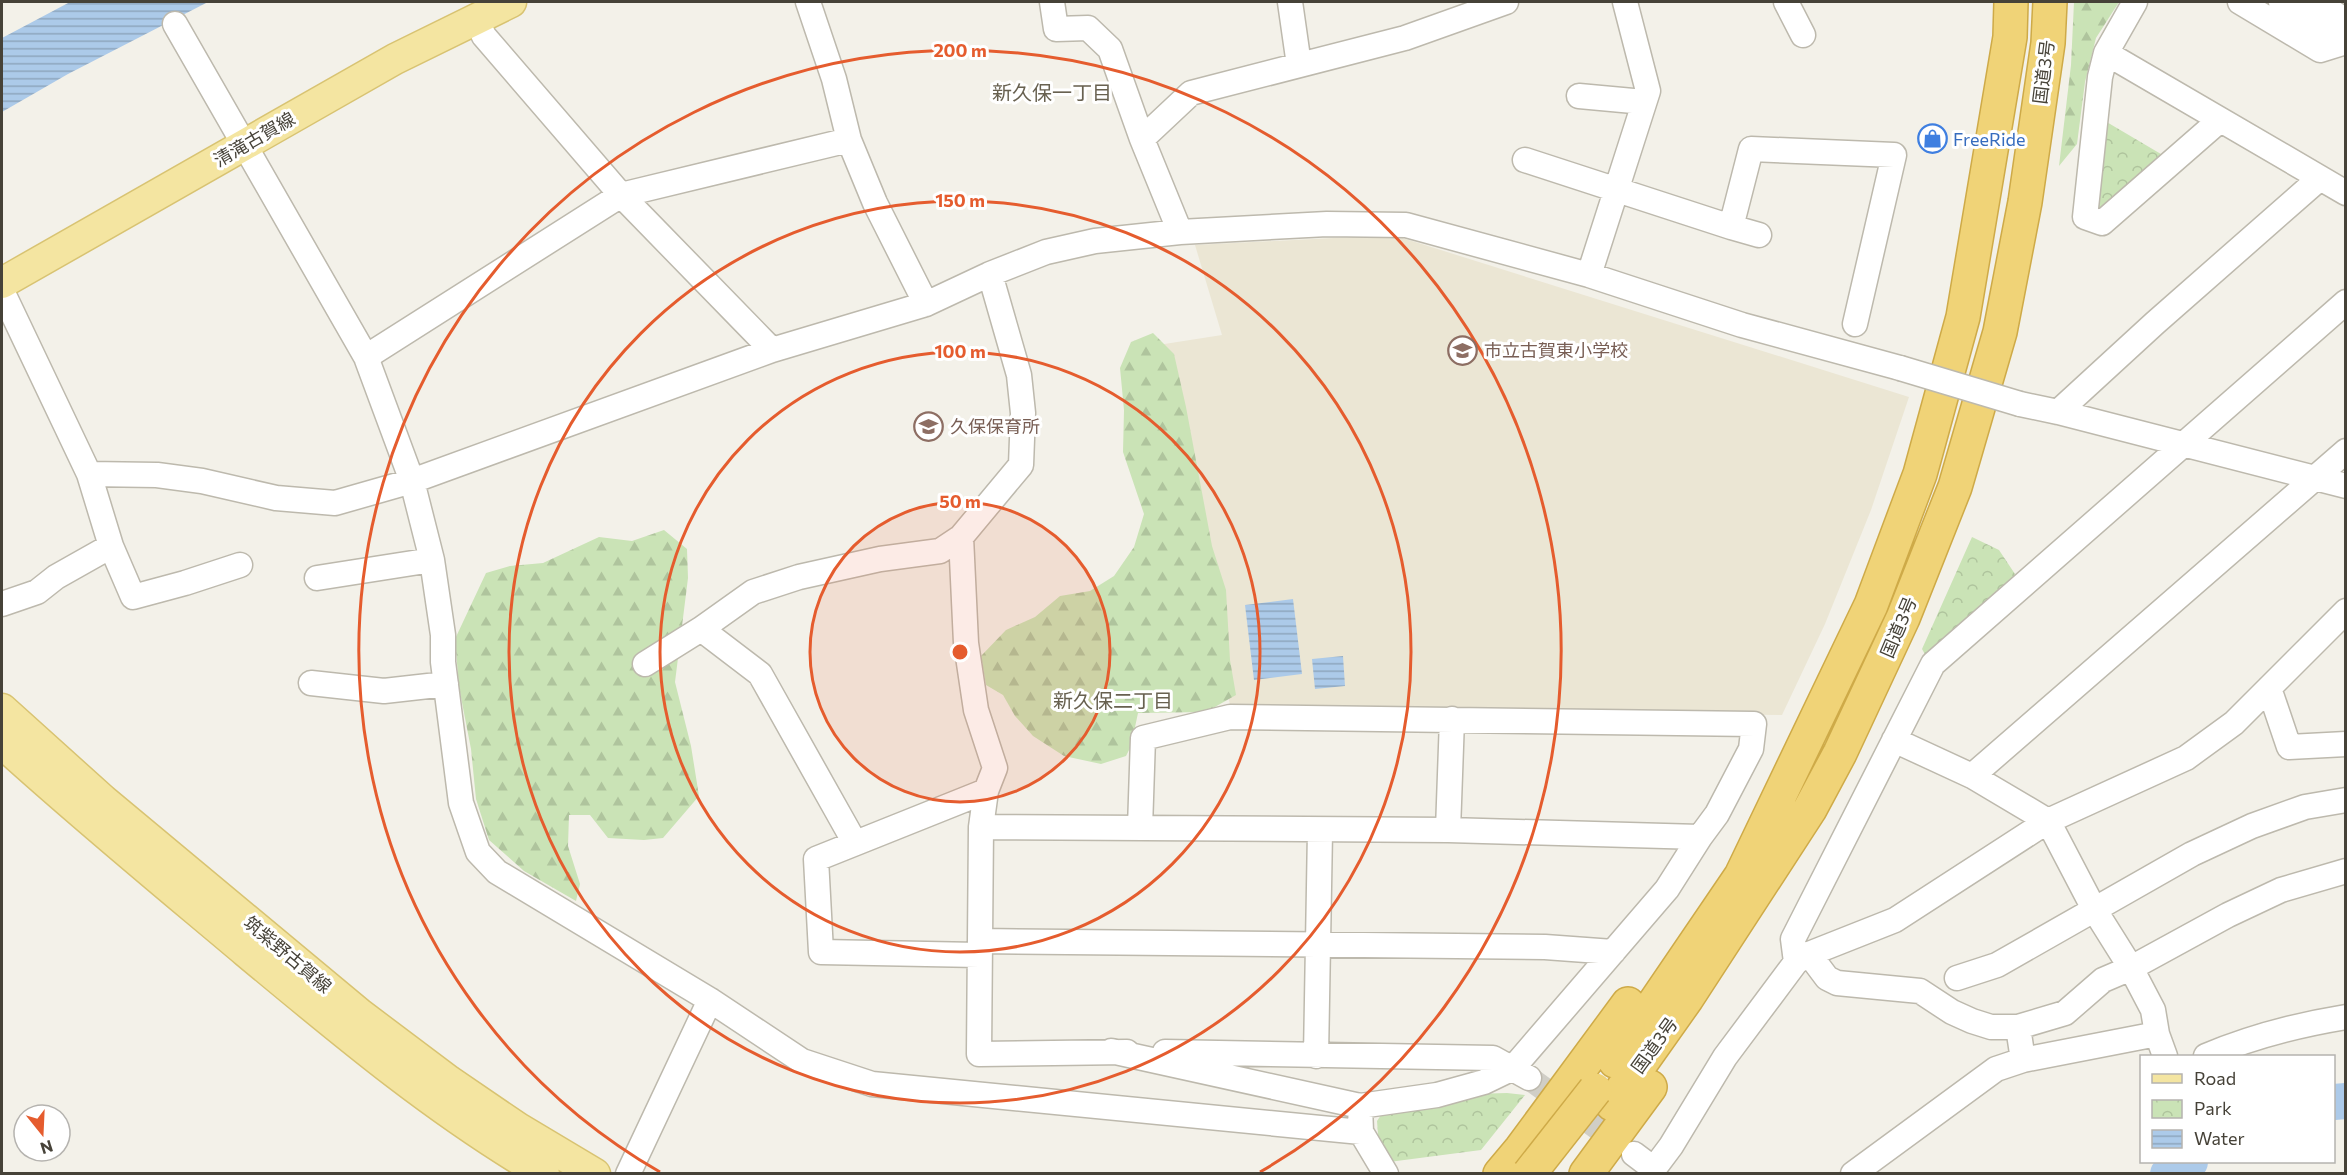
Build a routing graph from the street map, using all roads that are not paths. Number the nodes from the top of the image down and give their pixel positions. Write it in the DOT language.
graph roads {
  1 [pos="511,2"];
  2 [pos="808,2"];
  3 [pos="1052,2"];
  4 [pos="1290,2"];
  5 [pos="1506,2"];
  6 [pos="1625,2"];
  7 [pos="1786,2"];
  8 [pos="2011,2"];
  9 [pos="2049,2"];
  10 [pos="2135,2"];
  11 [pos="2240,2"];
  12 [pos="2281,2"];
  13 [pos="2317,2"];
  14 [pos="475,18"];
  15 [pos="2346,21"];
  16 [pos="175,24"];
  17 [pos="1803,34"];
  18 [pos="2346,40"];
  19 [pos="2106,54"];
  20 [pos="1299,65"];
  21 [pos="1578,96"];
  22 [pos="1644,102"];
  23 [pos="2220,120"];
  24 [pos="1142,139"];
  25 [pos="849,140"];
  26 [pos="244,145"];
  27 [pos="1525,160"];
  28 [pos="2320,178"];
  29 [pos="1616,190"];
  30 [pos="2346,193"];
  31 [pos="621,195"];
  32 [pos="1731,227"];
  33 [pos="1180,232"];
  34 [pos="1759,235"];
  35 [pos="990,274"];
  36 [pos="1589,275"];
  37 [pos="2,283"];
  38 [pos="2,291"];
  39 [pos="2346,302"];
  40 [pos="926,304"];
  41 [pos="1856,324"];
  42 [pos="772,350"];
  43 [pos="366,357"];
  44 [pos="2058,412"];
  45 [pos="2183,445"];
  46 [pos="2346,451"];
  47 [pos="89,474"];
  48 [pos="2315,478"];
  49 [pos="412,481"];
  50 [pos="2346,486"];
  51 [pos="961,537"];
  52 [pos="111,546"];
  53 [pos="432,560"];
  54 [pos="240,565"];
  55 [pos="317,578"];
  56 [pos="2,604"];
  57 [pos="2346,611"];
  58 [pos="701,629"];
  59 [pos="645,664"];
  60 [pos="311,683"];
  61 [pos="446,684"];
  62 [pos="2269,687"];
  63 [pos="2,709"];
  64 [pos="1452,719"];
  65 [pos="1894,740"];
  66 [pos="2,743"];
  67 [pos="2346,744"];
  68 [pos="1972,776"];
  69 [pos="986,791"];
  70 [pos="1782,791"];
  71 [pos="2346,800"];
  72 [pos="1810,809"];
  73 [pos="2049,821"];
  74 [pos="981,827"];
  75 [pos="1140,828"];
  76 [pos="1448,830"];
  77 [pos="1320,831"];
  78 [pos="1700,837"];
  79 [pos="855,843"];
  80 [pos="2346,871"];
  81 [pos="2094,909"];
  82 [pos="1319,945"];
  83 [pos="979,948"];
  84 [pos="1613,952"];
  85 [pos="1802,958"];
  86 [pos="2131,968"];
  87 [pos="1957,978"];
  88 [pos="710,1000"];
  89 [pos="2346,1017"];
  90 [pos="2018,1027"];
  91 [pos="2161,1045"];
  92 [pos="1111,1051"];
  93 [pos="2208,1055"];
  94 [pos="1316,1056"];
  95 [pos="2023,1060"];
  96 [pos="1521,1073"];
  97 [pos="1604,1097"];
  98 [pos="1360,1106"];
  99 [pos="1361,1132"];
  100 [pos="1634,1154"];
  101 [pos="1588,1170"];
  102 [pos="1652,1171"];
  103 [pos="544,1173"];
  104 [pos="595,1173"];
  105 [pos="628,1173"];
  106 [pos="1386,1173"];
  107 [pos="1500,1173"];
  108 [pos="1529,1173"];
  109 [pos="1557,1173"];
  110 [pos="1853,1173"];
  1 -- 14 [label="main road, 清滝古賀線"];
  2 -- 25 [label="street"];
  3 -- 24 [label="street"];
  4 -- 20 [label="street"];
  5 -- 20 [label="street"];
  6 -- 22 [label="street"];
  7 -- 17 [label="street"];
  8 -- 70 [label="highway, 国道3号"];
  9 -- 72 [label="highway, 国道3号"];
  10 -- 19 [label="street"];
  11 -- 18 [label="street"];
  12 -- 18 [label="street"];
  13 -- 15 [label="street"];
  14 -- 26 [label="main road, 清滝古賀線"];
  14 -- 31 [label="street"];
  16 -- 26 [label="street"];
  19 -- 23 [label="street"];
  19 -- 23 [label="street"];
  20 -- 24 [label="street"];
  21 -- 22 [label="street"];
  22 -- 29 [label="street"];
  23 -- 28 [label="street"];
  24 -- 33 [label="street"];
  25 -- 31 [label="street"];
  25 -- 40 [label="street"];
  26 -- 37 [label="main road, 清滝古賀線"];
  26 -- 43 [label="street"];
  27 -- 29 [label="street"];
  28 -- 30 [label="street"];
  28 -- 44 [label="street"];
  29 -- 32 [label="street"];
  29 -- 36 [label="street"];
  31 -- 42 [label="street"];
  31 -- 43 [label="street"];
  32 -- 34 [label="street"];
  32 -- 41 [label="street"];
  33 -- 35 [label="street"];
  33 -- 36 [label="street"];
  35 -- 40 [label="street"];
  35 -- 51 [label="street"];
  36 -- 44 [label="street, bridge"];
  38 -- 47 [label="street"];
  39 -- 45 [label="street"];
  40 -- 42 [label="street"];
  42 -- 49 [label="street"];
  43 -- 49 [label="street"];
  44 -- 45 [label="street"];
  45 -- 48 [label="street"];
  45 -- 65 [label="street"];
  46 -- 48 [label="street"];
  47 -- 49 [label="street"];
  47 -- 52 [label="street"];
  48 -- 50 [label="street"];
  48 -- 68 [label="street"];
  49 -- 53 [label="street"];
  51 -- 58 [label="street"];
  51 -- 69 [label="street"];
  52 -- 54 [label="street"];
  52 -- 56 [label="street"];
  53 -- 55 [label="street"];
  53 -- 61 [label="street"];
  57 -- 62 [label="street"];
  58 -- 59 [label="street"];
  58 -- 79 [label="street"];
  60 -- 61 [label="street"];
  61 -- 88 [label="street"];
  62 -- 67 [label="street"];
  62 -- 73 [label="street"];
  63 -- 104 [label="main road, 筑紫野古賀線"];
  64 -- 75 [label="street"];
  64 -- 76 [label="street"];
  64 -- 78 [label="street"];
  65 -- 68 [label="street"];
  65 -- 85 [label="street"];
  66 -- 103 [label="main road, 筑紫野古賀線"];
  68 -- 73 [label="street"];
  69 -- 74 [label="street"];
  69 -- 79 [label="street"];
  70 -- 97 [label="highway, 国道3号"];
  70 -- 107 [label="highway"];
  71 -- 81 [label="street"];
  72 -- 97 [label="highway, 国道3号"];
  72 -- 101 [label="highway"];
  73 -- 81 [label="street"];
  73 -- 85 [label="street"];
  74 -- 75 [label="street"];
  74 -- 83 [label="street"];
  75 -- 77 [label="street"];
  76 -- 77 [label="street"];
  76 -- 78 [label="street"];
  77 -- 82 [label="street"];
  78 -- 84 [label="street"];
  79 -- 83 [label="street"];
  80 -- 86 [label="street"];
  81 -- 86 [label="street"];
  81 -- 87 [label="street"];
  82 -- 83 [label="street"];
  82 -- 84 [label="street"];
  82 -- 94 [label="street"];
  83 -- 92 [label="street"];
  84 -- 96 [label="street"];
  85 -- 90 [label="street"];
  85 -- 102 [label="street"];
  86 -- 90 [label="street"];
  86 -- 91 [label="street"];
  88 -- 99 [label="street"];
  88 -- 105 [label="street"];
  89 -- 93 [label="street"];
  90 -- 95 [label="street"];
  91 -- 95 [label="street"];
  92 -- 94 [label="street"];
  92 -- 98 [label="street"];
  94 -- 96 [label="street"];
  95 -- 110 [label="street"];
  96 -- 98 [label="street"];
  97 -- 108 [label="highway, 国道3号, bridge"];
  97 -- 109 [label="highway, 国道3号"];
  98 -- 99 [label="street"];
  99 -- 106 [label="street"];
  100 -- 102 [label="street"];
}
